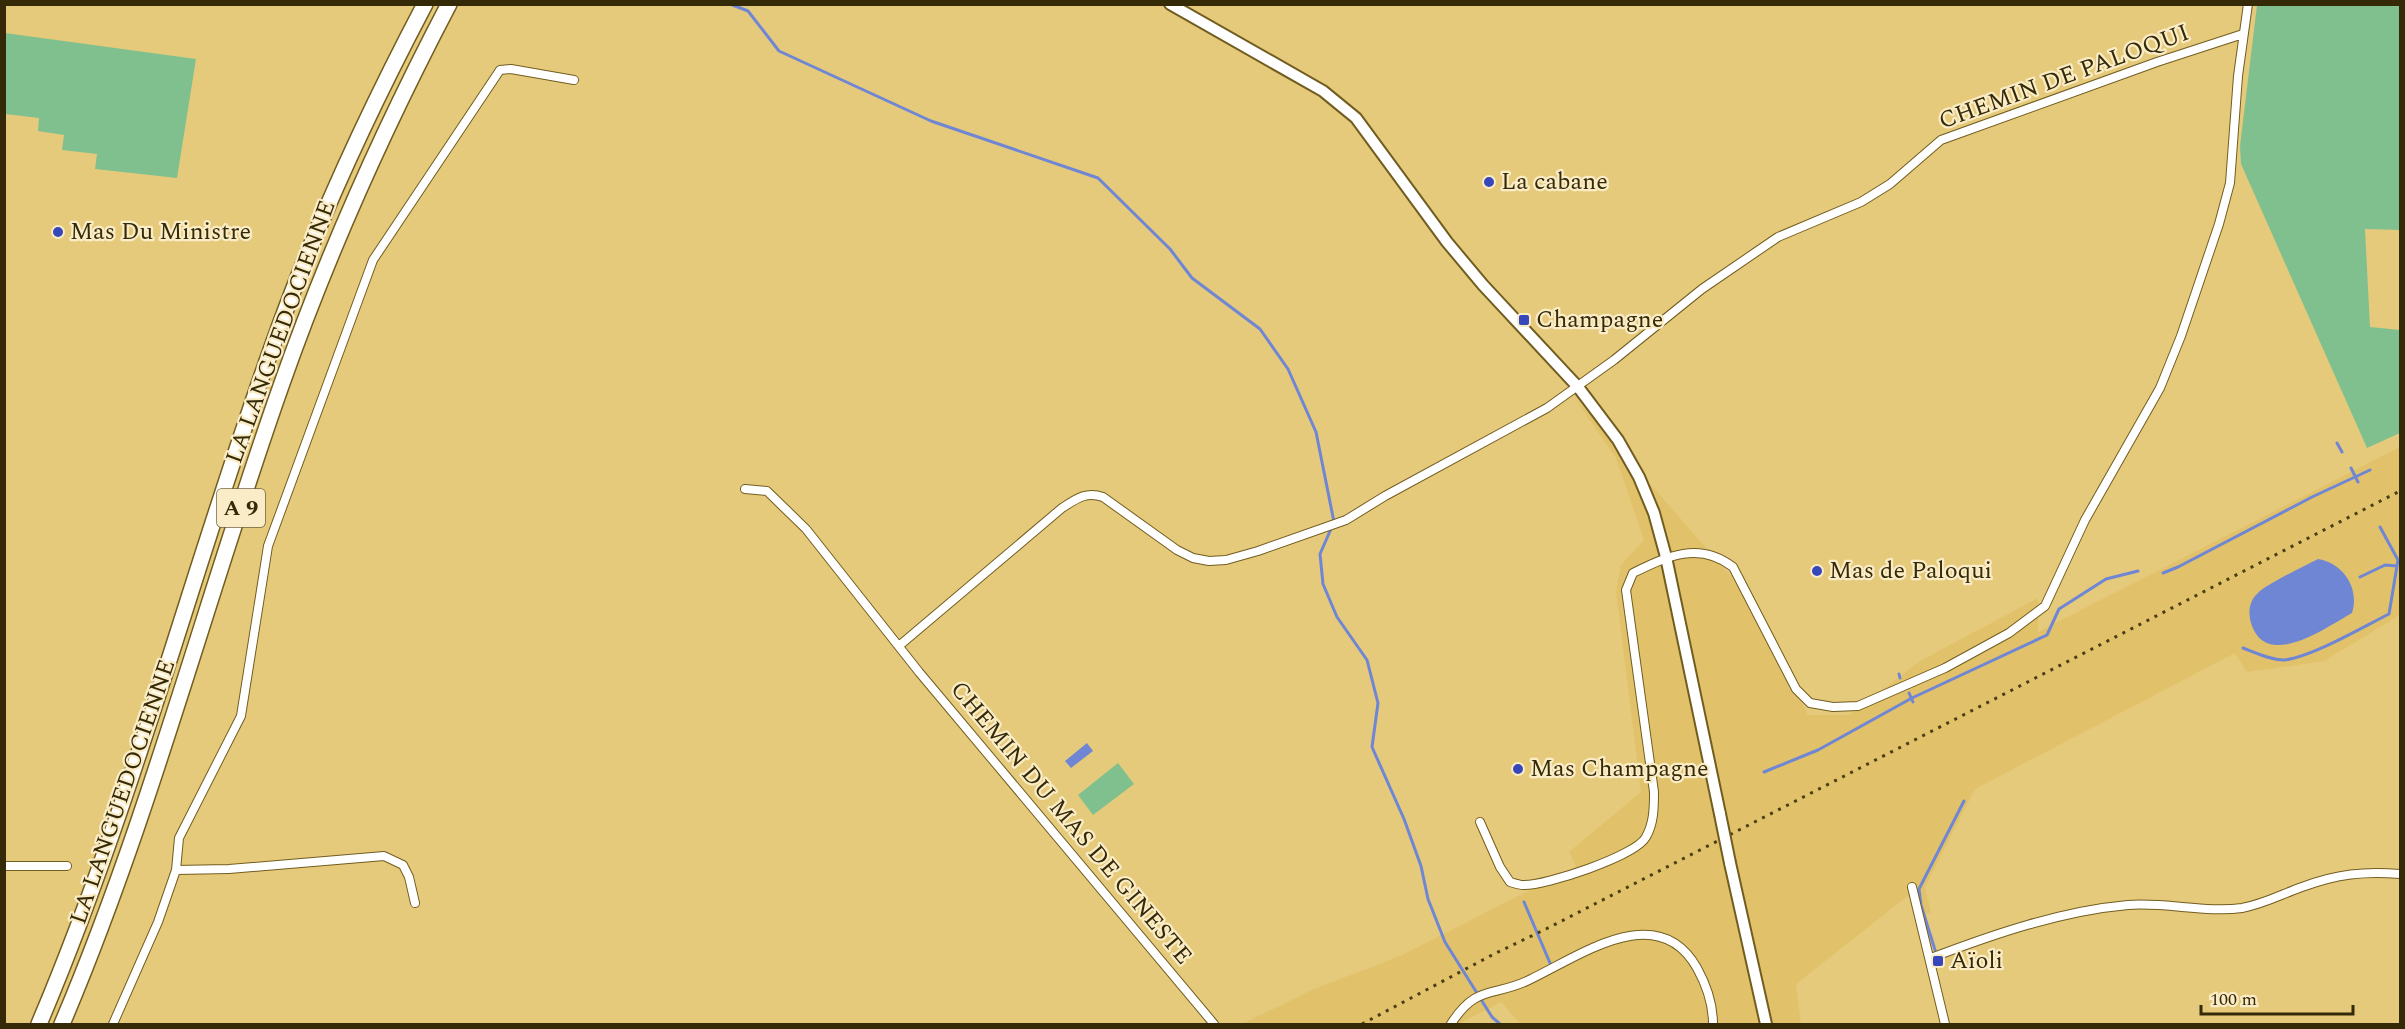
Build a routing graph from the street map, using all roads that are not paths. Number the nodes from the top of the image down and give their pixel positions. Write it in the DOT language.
graph roads {
  1 [pos="424,4"];
  2 [pos="449,4"];
  3 [pos="1170,4"];
  4 [pos="2248,4"];
  5 [pos="2243,34"];
  6 [pos="574,80"];
  7 [pos="1578,387"];
  8 [pos="745,489"];
  9 [pos="1666,557"];
  10 [pos="900,645"];
  11 [pos="1480,822"];
  12 [pos="4,866"];
  13 [pos="67,866"];
  14 [pos="176,870"];
  15 [pos="2400,874"];
  16 [pos="1912,887"];
  17 [pos="415,903"];
  18 [pos="1931,958"];
  19 [pos="39,1024"];
  20 [pos="62,1024"];
  21 [pos="113,1024"];
  22 [pos="1214,1024"];
  23 [pos="1451,1024"];
  24 [pos="1713,1024"];
  25 [pos="1766,1024"];
  26 [pos="1945,1024"];
  1 -- 19 [label="highway, LA LANGUEDOCIENNE / A 9"];
  2 -- 20 [label="highway, LA LANGUEDOCIENNE / A 9"];
  3 -- 7 [label="street"];
  4 -- 5 [label="street"];
  5 -- 7 [label="street, CHEMIN DE PALOQUI"];
  5 -- 9 [label="street"];
  6 -- 14 [label="street"];
  7 -- 9 [label="street"];
  7 -- 10 [label="street, CHEMIN DE PALOQUI"];
  8 -- 10 [label="street, CHEMIN DU MAS DE GINESTE"];
  9 -- 11 [label="street"];
  9 -- 25 [label="street, bridge"];
  10 -- 22 [label="street, CHEMIN DU MAS DE GINESTE"];
  12 -- 13 [label="street"];
  14 -- 17 [label="street"];
  14 -- 21 [label="street"];
  15 -- 18 [label="street"];
  16 -- 18 [label="street"];
  18 -- 26 [label="street"];
  23 -- 24 [label="street"];
}
